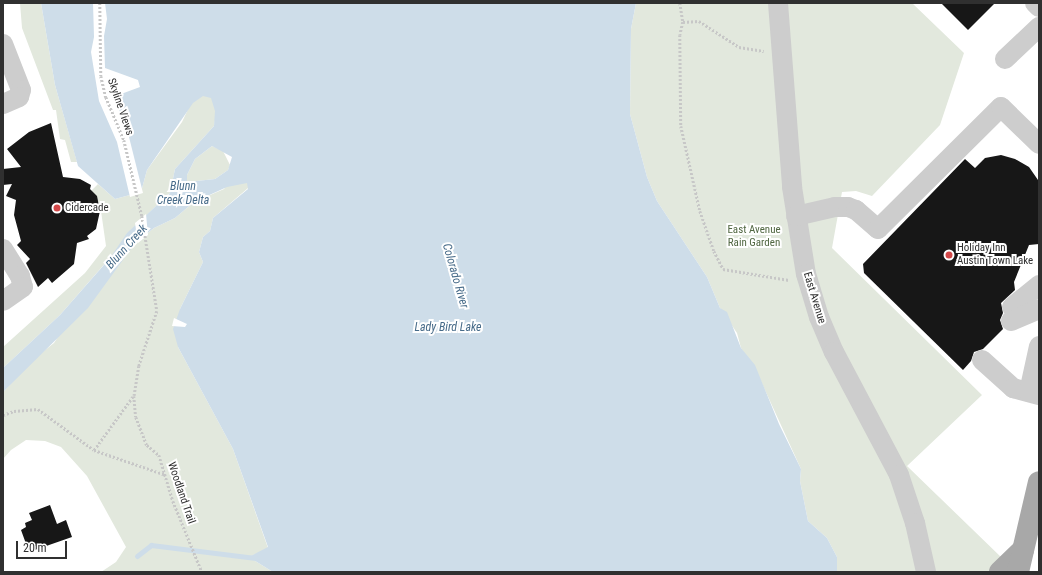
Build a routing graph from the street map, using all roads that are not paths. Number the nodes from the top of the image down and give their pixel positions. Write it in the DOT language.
graph roads {
  1 [pos="778,3"];
  2 [pos="1035,3"];
  3 [pos="1039,7"];
  4 [pos="1038,31"];
  5 [pos="3,44"];
  6 [pos="1005,59"];
  7 [pos="3,104"];
  8 [pos="1039,144"];
  9 [pos="796,216"];
  10 [pos="3,249"];
  11 [pos="1039,285"];
  12 [pos="3,301"];
  13 [pos="1039,309"];
  14 [pos="1039,346"];
  15 [pos="982,360"];
  16 [pos="1034,393"];
  17 [pos="1039,482"];
  18 [pos="1023,550"];
  19 [pos="926,572"];
  20 [pos="1000,572"];
  21 [pos="1018,572"];
  1 -- 9 [label="street, East Avenue"];
  2 -- 3 [label="street"];
  4 -- 6 [label="street"];
  5 -- 7 [label="street"];
  8 -- 9 [label="street"];
  9 -- 19 [label="street, East Avenue"];
  10 -- 12 [label="street"];
  11 -- 13 [label="street"];
  14 -- 16 [label="street"];
  15 -- 16 [label="street"];
  17 -- 18 [label="main road"];
  18 -- 20 [label="main road"];
  18 -- 21 [label="main road"];
}
